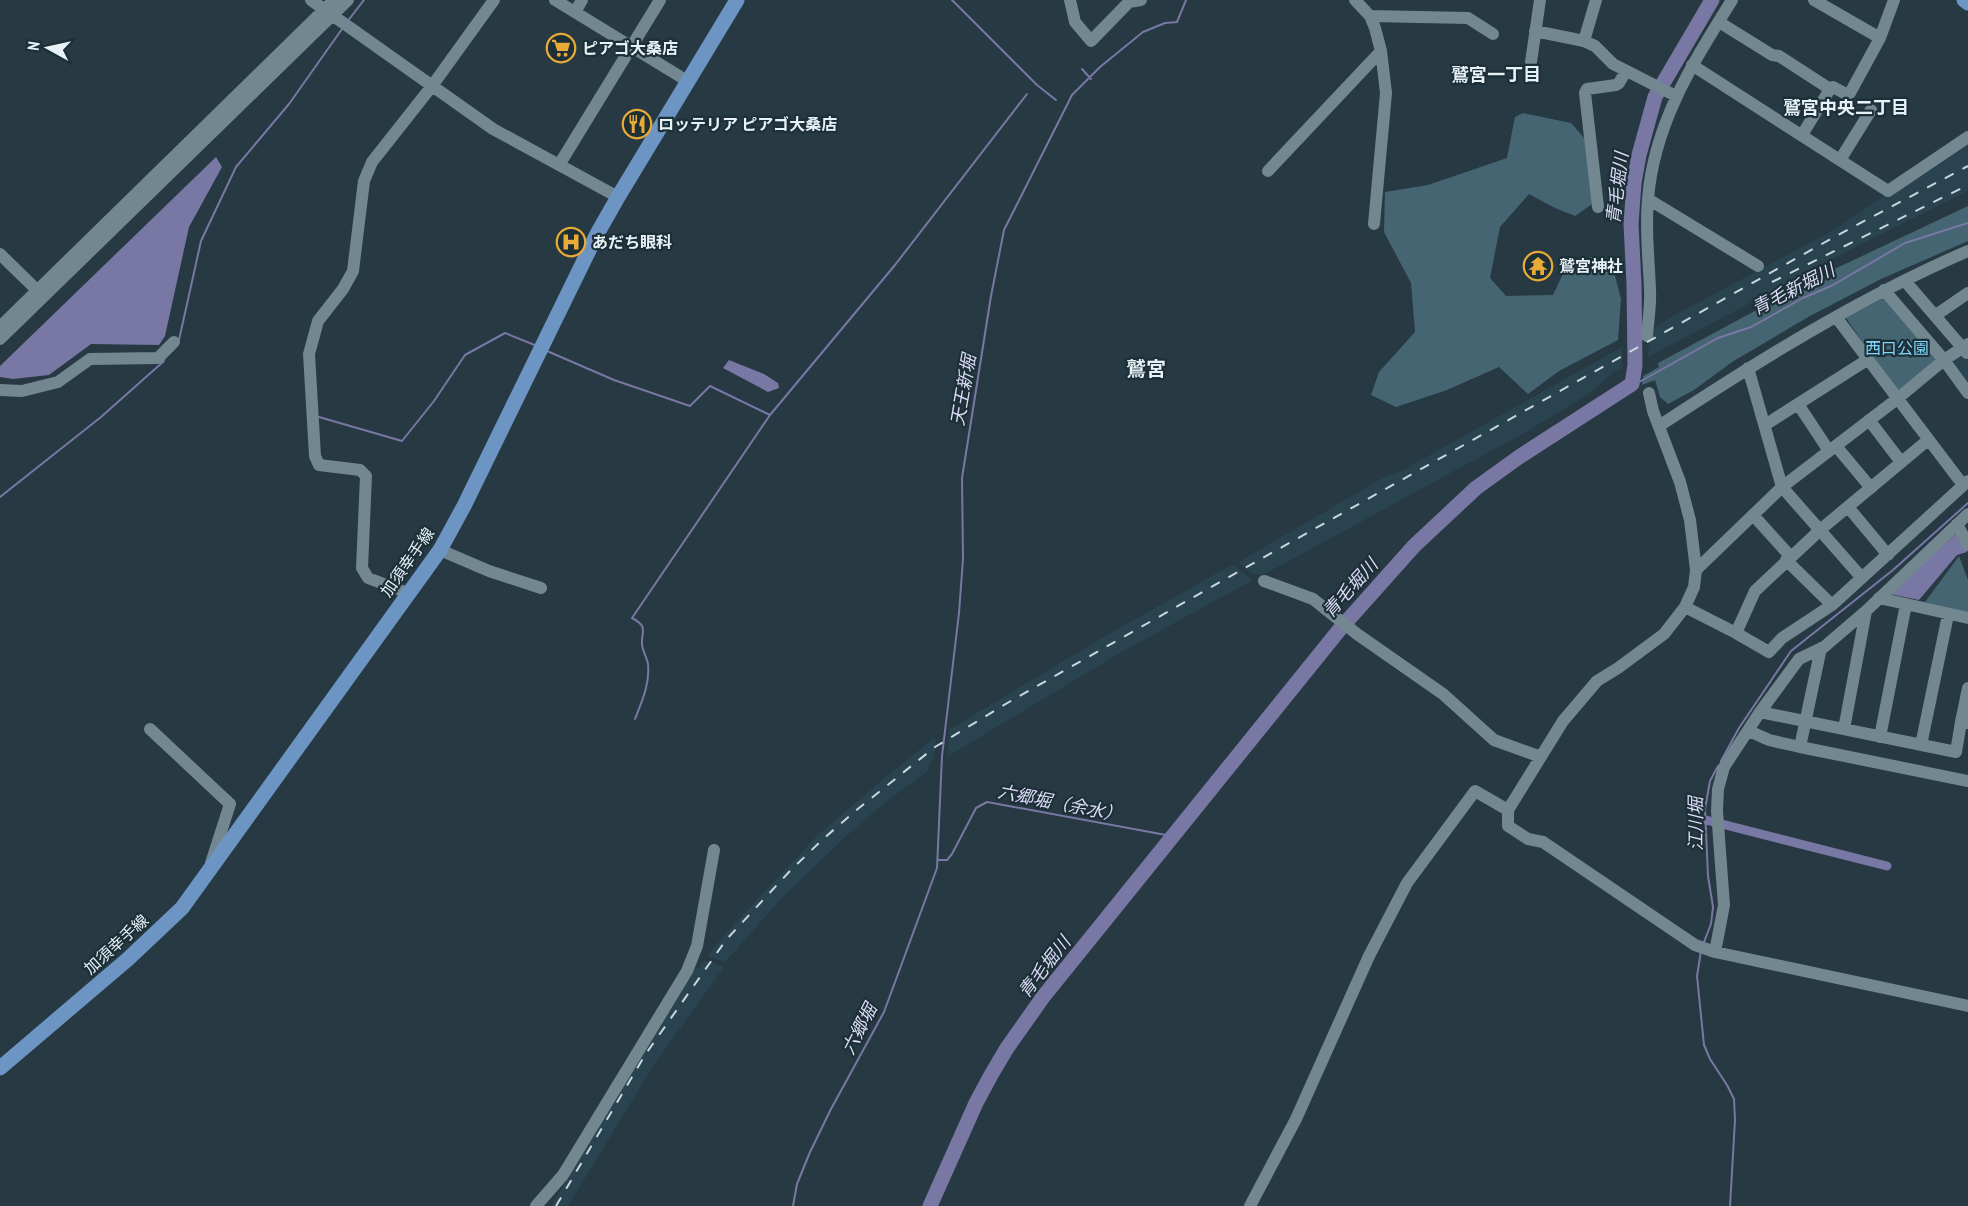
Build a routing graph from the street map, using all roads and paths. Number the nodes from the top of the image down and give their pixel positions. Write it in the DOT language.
graph roads {
  1 [pos="311,0"];
  2 [pos="348,0"];
  3 [pos="495,0"];
  4 [pos="555,0"];
  5 [pos="582,0"];
  6 [pos="660,0"];
  7 [pos="737,0"];
  8 [pos="1070,0"];
  9 [pos="1141,0"];
  10 [pos="1354,0"];
  11 [pos="1540,0"];
  12 [pos="1596,0"];
  13 [pos="1732,0"];
  14 [pos="1814,0"];
  15 [pos="1894,0"];
  16 [pos="1965,0"];
  17 [pos="1968,3"];
  18 [pos="330,8"];
  19 [pos="575,12"];
  20 [pos="1370,16"];
  21 [pos="1719,22"];
  22 [pos="1535,31"];
  23 [pos="1493,34"];
  24 [pos="1880,38"];
  25 [pos="1584,41"];
  26 [pos="631,46"];
  27 [pos="1381,51"];
  28 [pos="1531,62"];
  29 [pos="1692,65"];
  30 [pos="1626,71"];
  31 [pos="689,82"];
  32 [pos="432,86"];
  33 [pos="1830,89"];
  34 [pos="1674,95"];
  35 [pos="1871,110"];
  36 [pos="1802,135"];
  37 [pos="1968,137"];
  38 [pos="1840,160"];
  39 [pos="559,165"];
  40 [pos="1268,171"];
  41 [pos="618,197"];
  42 [pos="1648,199"];
  43 [pos="1598,207"];
  44 [pos="1374,224"];
  45 [pos="0,254"];
  46 [pos="1966,255"];
  47 [pos="1758,267"];
  48 [pos="1905,281"];
  49 [pos="1884,290"];
  50 [pos="1968,293"];
  51 [pos="40,294"];
  52 [pos="1936,315"];
  53 [pos="1836,317"];
  54 [pos="0,327"];
  55 [pos="1647,336"];
  56 [pos="0,339"];
  57 [pos="174,342"];
  58 [pos="1967,348"];
  59 [pos="1867,360"];
  60 [pos="1944,360"];
  61 [pos="1748,368"];
  62 [pos="0,390"];
  63 [pos="1649,393"];
  64 [pos="1968,393"];
  65 [pos="1898,399"];
  66 [pos="1798,404"];
  67 [pos="1869,420"];
  68 [pos="1765,425"];
  69 [pos="1659,426"];
  70 [pos="1928,440"];
  71 [pos="1833,448"];
  72 [pos="1901,462"];
  73 [pos="1966,483"];
  74 [pos="1782,487"];
  75 [pos="1871,488"];
  76 [pos="1848,507"];
  77 [pos="1968,514"];
  78 [pos="1753,515"];
  79 [pos="1958,524"];
  80 [pos="1820,530"];
  81 [pos="1968,545"];
  82 [pos="440,550"];
  83 [pos="1888,555"];
  84 [pos="1788,558"];
  85 [pos="1696,570"];
  86 [pos="1862,578"];
  87 [pos="1264,581"];
  88 [pos="541,588"];
  89 [pos="408,593"];
  90 [pos="1879,598"];
  91 [pos="1906,604"];
  92 [pos="1832,605"];
  93 [pos="1685,607"];
  94 [pos="1866,611"];
  95 [pos="1948,615"];
  96 [pos="1968,618"];
  97 [pos="1736,633"];
  98 [pos="1821,648"];
  99 [pos="1968,688"];
  100 [pos="1760,712"];
  101 [pos="1805,722"];
  102 [pos="1965,723"];
  103 [pos="150,729"];
  104 [pos="1844,729"];
  105 [pos="1749,731"];
  106 [pos="1880,738"];
  107 [pos="1921,746"];
  108 [pos="1800,747"];
  109 [pos="1541,757"];
  110 [pos="1968,781"];
  111 [pos="1508,810"];
  112 [pos="714,850"];
  113 [pos="208,873"];
  114 [pos="1714,952"];
  115 [pos="1968,1006"];
  116 [pos="0,1068"];
  117 [pos="536,1206"];
  118 [pos="1251,1206"];
  1 -- 18 [label="street"];
  2 -- 18 [label="street"];
  3 -- 32 [label="street"];
  4 -- 19 [label="street"];
  5 -- 19 [label="street"];
  6 -- 26 [label="street"];
  7 -- 31 [label="main road, 加須幸手線"];
  8 -- 9 [label="street"];
  10 -- 20 [label="street"];
  11 -- 22 [label="street"];
  12 -- 25 [label="street"];
  13 -- 21 [label="street"];
  14 -- 24 [label="street"];
  15 -- 24 [label="street"];
  16 -- 17 [label="main road"];
  18 -- 32 [label="street"];
  18 -- 51 [label="street"];
  19 -- 26 [label="street"];
  20 -- 23 [label="street"];
  20 -- 27 [label="street"];
  21 -- 29 [label="street"];
  21 -- 33 [label="street"];
  22 -- 25 [label="street"];
  22 -- 28 [label="street"];
  24 -- 33 [label="street"];
  25 -- 30 [label="street"];
  26 -- 31 [label="street"];
  26 -- 39 [label="street"];
  27 -- 40 [label="street"];
  27 -- 44 [label="street"];
  29 -- 34 [label="street"];
  29 -- 36 [label="street"];
  30 -- 34 [label="street"];
  30 -- 43 [label="street"];
  31 -- 41 [label="main road, 加須幸手線"];
  32 -- 39 [label="street"];
  32 -- 89 [label="street"];
  33 -- 36 [label="street"];
  34 -- 42 [label="street"];
  35 -- 38 [label="street"];
  36 -- 38 [label="street"];
  37 -- 38 [label="street"];
  39 -- 41 [label="street"];
  41 -- 82 [label="main road, 加須幸手線"];
  42 -- 47 [label="street"];
  42 -- 55 [label="street"];
  45 -- 51 [label="street"];
  46 -- 48 [label="street"];
  48 -- 49 [label="street"];
  48 -- 52 [label="street"];
  49 -- 53 [label="street"];
  49 -- 60 [label="street"];
  50 -- 52 [label="street"];
  51 -- 54 [label="street"];
  51 -- 56 [label="street"];
  52 -- 58 [label="street"];
  53 -- 59 [label="street"];
  53 -- 61 [label="street"];
  57 -- 62 [label="street"];
  58 -- 60 [label="street"];
  59 -- 65 [label="street"];
  59 -- 66 [label="street"];
  60 -- 64 [label="street"];
  60 -- 65 [label="street"];
  61 -- 68 [label="street"];
  61 -- 69 [label="street"];
  63 -- 69 [label="street"];
  65 -- 67 [label="street"];
  65 -- 70 [label="street"];
  66 -- 68 [label="street"];
  66 -- 71 [label="street"];
  67 -- 71 [label="street"];
  67 -- 72 [label="street"];
  68 -- 74 [label="street"];
  69 -- 85 [label="street"];
  70 -- 72 [label="street"];
  70 -- 73 [label="street"];
  71 -- 74 [label="street"];
  71 -- 75 [label="street"];
  72 -- 75 [label="street"];
  73 -- 83 [label="street"];
  74 -- 78 [label="street"];
  74 -- 80 [label="street"];
  75 -- 76 [label="street"];
  76 -- 80 [label="street"];
  76 -- 83 [label="street"];
  77 -- 79 [label="street"];
  78 -- 84 [label="street"];
  78 -- 85 [label="street"];
  79 -- 81 [label="street"];
  79 -- 90 [label="street"];
  80 -- 84 [label="street"];
  80 -- 86 [label="street"];
  82 -- 88 [label="street"];
  82 -- 89 [label="main road, 加須幸手線"];
  83 -- 86 [label="street"];
  84 -- 92 [label="street"];
  84 -- 97 [label="street"];
  85 -- 93 [label="street"];
  86 -- 92 [label="street"];
  87 -- 109 [label="street"];
  89 -- 113 [label="main road, 加須幸手線"];
  90 -- 91 [label="street"];
  90 -- 94 [label="street"];
  91 -- 95 [label="street"];
  91 -- 106 [label="street"];
  92 -- 97 [label="street"];
  93 -- 97 [label="street"];
  93 -- 109 [label="street"];
  94 -- 98 [label="street"];
  94 -- 104 [label="street"];
  95 -- 96 [label="street"];
  95 -- 107 [label="street"];
  98 -- 100 [label="street"];
  98 -- 101 [label="street"];
  99 -- 102 [label="street"];
  100 -- 101 [label="street"];
  100 -- 105 [label="street"];
  101 -- 104 [label="street"];
  101 -- 108 [label="street"];
  102 -- 107 [label="street"];
  103 -- 113 [label="street"];
  104 -- 106 [label="street"];
  105 -- 108 [label="street"];
  105 -- 114 [label="street"];
  106 -- 107 [label="street"];
  108 -- 110 [label="street"];
  109 -- 111 [label="street"];
  111 -- 114 [label="street"];
  111 -- 118 [label="street"];
  112 -- 117 [label="street"];
  113 -- 116 [label="main road, 加須幸手線"];
  114 -- 115 [label="street"];
}
